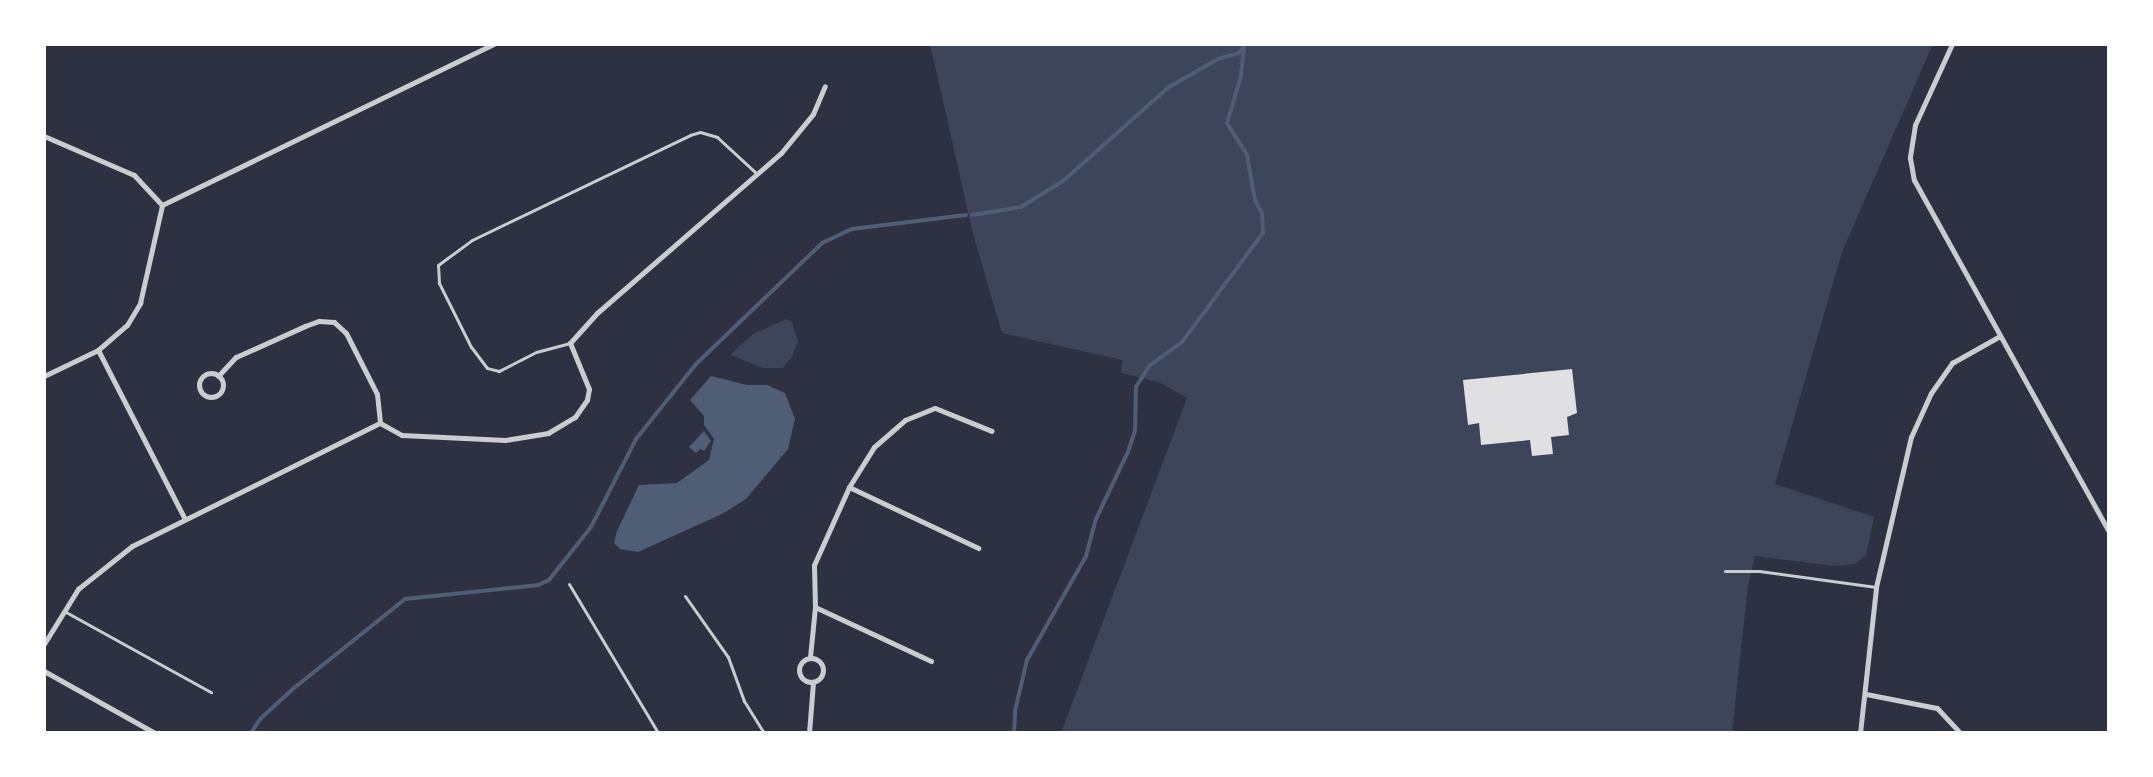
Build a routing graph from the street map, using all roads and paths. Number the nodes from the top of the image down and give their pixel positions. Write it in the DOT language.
graph roads {
  1 [pos="493,44"];
  2 [pos="1952,44"];
  3 [pos="825,86"];
  4 [pos="44,136"];
  5 [pos="757,174"];
  6 [pos="162,205"];
  7 [pos="2000,336"];
  8 [pos="570,343"];
  9 [pos="98,350"];
  10 [pos="44,376"];
  11 [pos="218,376"];
  12 [pos="380,423"];
  13 [pos="992,431"];
  14 [pos="849,487"];
  15 [pos="184,517"];
  16 [pos="2109,532"];
  17 [pos="978,548"];
  18 [pos="1725,571"];
  19 [pos="569,584"];
  20 [pos="1876,587"];
  21 [pos="685,596"];
  22 [pos="815,607"];
  23 [pos="63,611"];
  24 [pos="44,644"];
  25 [pos="810,657"];
  26 [pos="931,661"];
  27 [pos="44,671"];
  28 [pos="813,682"];
  29 [pos="211,692"];
  30 [pos="1866,694"];
  31 [pos="155,733"];
  32 [pos="658,733"];
  33 [pos="764,733"];
  34 [pos="809,733"];
  35 [pos="1860,733"];
  36 [pos="1960,733"];
  1 -- 6 [label="street"];
  2 -- 7 [label="street"];
  3 -- 5 [label="street"];
  4 -- 6 [label="street"];
  5 -- 8 [label="street"];
  5 -- 8 [label="lane"];
  6 -- 9 [label="street"];
  7 -- 16 [label="street"];
  7 -- 20 [label="street"];
  8 -- 12 [label="street"];
  9 -- 10 [label="street"];
  9 -- 15 [label="street"];
  11 -- 11 [label="street"];
  11 -- 12 [label="street"];
  12 -- 15 [label="street"];
  13 -- 14 [label="street"];
  14 -- 17 [label="street"];
  14 -- 22 [label="street"];
  15 -- 23 [label="street"];
  18 -- 20 [label="lane"];
  19 -- 32 [label="lane"];
  20 -- 30 [label="street"];
  21 -- 33 [label="lane"];
  22 -- 25 [label="street"];
  22 -- 26 [label="street"];
  23 -- 24 [label="street"];
  23 -- 29 [label="lane"];
  25 -- 28 [label="street"];
  25 -- 28 [label="street"];
  27 -- 31 [label="street"];
  28 -- 34 [label="street"];
  30 -- 35 [label="street"];
  30 -- 36 [label="street"];
}
